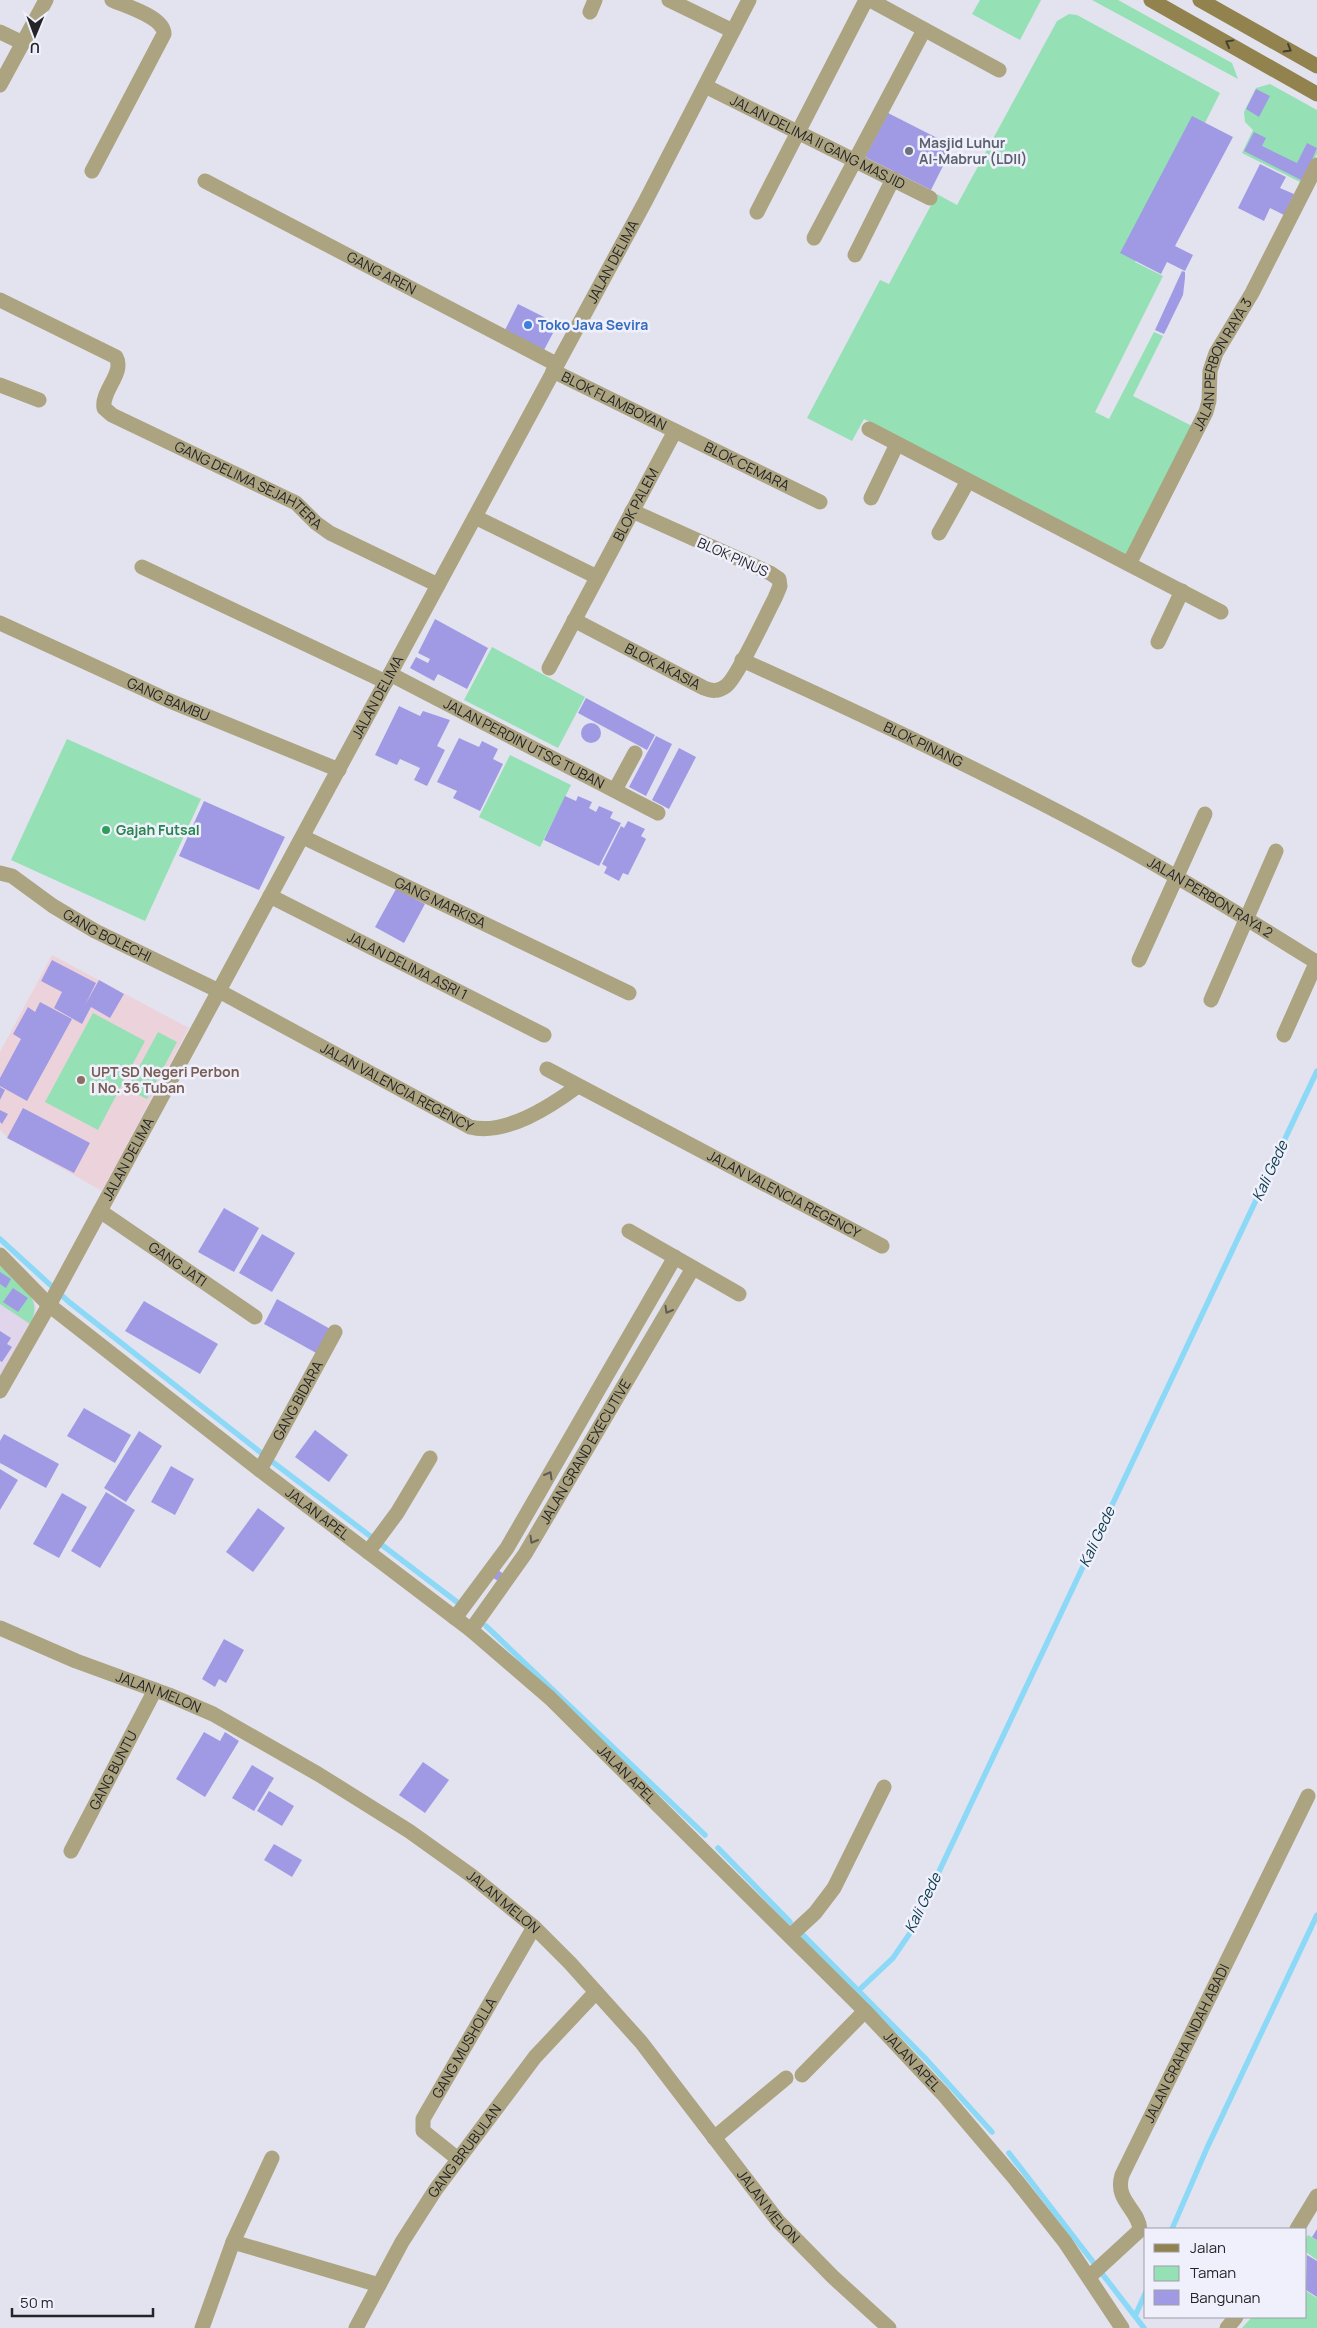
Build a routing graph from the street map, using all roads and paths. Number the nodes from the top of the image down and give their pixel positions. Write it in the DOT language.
graph roads {
  1 [pos="46,0"];
  2 [pos="112,0"];
  3 [pos="669,0"];
  4 [pos="749,0"];
  5 [pos="868,0"];
  6 [pos="1151,0"];
  7 [pos="1200,0"];
  8 [pos="924,30"];
  9 [pos="733,31"];
  10 [pos="0,32"];
  11 [pos="1269,38"];
  12 [pos="23,43"];
  13 [pos="1258,60"];
  14 [pos="1317,66"];
  15 [pos="999,70"];
  16 [pos="0,85"];
  17 [pos="705,86"];
  18 [pos="1317,94"];
  19 [pos="798,132"];
  20 [pos="855,160"];
  21 [pos="1317,165"];
  22 [pos="92,171"];
  23 [pos="893,179"];
  24 [pos="205,182"];
  25 [pos="930,198"];
  26 [pos="757,212"];
  27 [pos="814,238"];
  28 [pos="855,255"];
  29 [pos="0,300"];
  30 [pos="555,368"];
  31 [pos="0,385"];
  32 [pos="39,400"];
  33 [pos="868,429"];
  34 [pos="675,431"];
  35 [pos="897,444"];
  36 [pos="968,481"];
  37 [pos="871,498"];
  38 [pos="820,502"];
  39 [pos="632,511"];
  40 [pos="475,517"];
  41 [pos="939,533"];
  42 [pos="1129,564"];
  43 [pos="142,567"];
  44 [pos="597,577"];
  45 [pos="438,585"];
  46 [pos="1182,591"];
  47 [pos="1221,612"];
  48 [pos="574,620"];
  49 [pos="0,623"];
  50 [pos="1158,642"];
  51 [pos="742,660"];
  52 [pos="549,668"];
  53 [pos="388,678"];
  54 [pos="635,753"];
  55 [pos="338,770"];
  56 [pos="615,790"];
  57 [pos="658,813"];
  58 [pos="1205,814"];
  59 [pos="1102,835"];
  60 [pos="303,836"];
  61 [pos="1276,851"];
  62 [pos="0,873"];
  63 [pos="1177,877"];
  64 [pos="270,896"];
  65 [pos="1247,918"];
  66 [pos="1139,960"];
  67 [pos="1317,961"];
  68 [pos="219,991"];
  69 [pos="629,993"];
  70 [pos="1211,1000"];
  71 [pos="544,1034"];
  72 [pos="1284,1035"];
  73 [pos="547,1069"];
  74 [pos="578,1086"];
  75 [pos="100,1211"];
  76 [pos="629,1231"];
  77 [pos="882,1246"];
  78 [pos="0,1254"];
  79 [pos="675,1257"];
  80 [pos="693,1268"];
  81 [pos="739,1294"];
  82 [pos="51,1302"];
  83 [pos="255,1317"];
  84 [pos="335,1332"];
  85 [pos="0,1391"];
  86 [pos="588,1408"];
  87 [pos="605,1418"];
  88 [pos="575,1430"];
  89 [pos="592,1440"];
  90 [pos="430,1458"];
  91 [pos="260,1470"];
  92 [pos="370,1550"];
  93 [pos="478,1589"];
  94 [pos="493,1600"];
  95 [pos="454,1618"];
  96 [pos="0,1628"];
  97 [pos="471,1630"];
  98 [pos="155,1690"];
  99 [pos="884,1788"];
  100 [pos="1308,1796"];
  101 [pos="71,1851"];
  102 [pos="534,1927"];
  103 [pos="790,1936"];
  104 [pos="596,1992"];
  105 [pos="865,2011"];
  106 [pos="802,2075"];
  107 [pos="786,2078"];
  108 [pos="714,2138"];
  109 [pos="272,2158"];
  110 [pos="458,2159"];
  111 [pos="1317,2196"];
  112 [pos="1298,2228"];
  113 [pos="233,2242"];
  114 [pos="1096,2271"];
  115 [pos="379,2285"];
  116 [pos="1235,2318"];
  117 [pos="202,2328"];
  118 [pos="356,2328"];
  119 [pos="889,2328"];
  120 [pos="1122,2328"];
  121 [pos="1227,2328"];
  1 -- 12 [label="street"];
  2 -- 22 [label="street"];
  3 -- 9 [label="street"];
  4 -- 9 [label="street, JALAN DELIMA"];
  5 -- 8 [label="street"];
  5 -- 19 [label="street"];
  13 -- 6 [label="main road, one-way"];
  7 -- 11 [label="main road"];
  8 -- 15 [label="street"];
  8 -- 20 [label="street"];
  9 -- 17 [label="street, JALAN DELIMA"];
  10 -- 12 [label="street"];
  11 -- 13 [label="main road"];
  11 -- 14 [label="main road, one-way"];
  12 -- 16 [label="street"];
  13 -- 18 [label="main road"];
  17 -- 19 [label="street, JALAN DELIMA II GANG MASJID"];
  17 -- 30 [label="street, JALAN DELIMA"];
  19 -- 20 [label="street, JALAN DELIMA II GANG MASJID"];
  19 -- 26 [label="street"];
  20 -- 23 [label="street, JALAN DELIMA II GANG MASJID"];
  20 -- 27 [label="street"];
  21 -- 42 [label="street, JALAN PERBON RAYA 3"];
  23 -- 25 [label="street, JALAN DELIMA II GANG MASJID"];
  23 -- 28 [label="street"];
  24 -- 30 [label="street, GANG AREN"];
  29 -- 45 [label="street, GANG DELIMA SEJAHTERA"];
  30 -- 34 [label="street, BLOK FLAMBOYAN"];
  30 -- 40 [label="street, JALAN DELIMA"];
  31 -- 32 [label="street"];
  33 -- 35 [label="street"];
  34 -- 38 [label="street, BLOK CEMARA"];
  34 -- 39 [label="street, BLOK PALEM"];
  35 -- 36 [label="street"];
  35 -- 37 [label="street"];
  36 -- 41 [label="street"];
  36 -- 42 [label="street"];
  39 -- 44 [label="street, BLOK PALEM"];
  39 -- 51 [label="street, BLOK PINUS"];
  40 -- 44 [label="street"];
  40 -- 45 [label="street, JALAN DELIMA"];
  42 -- 46 [label="street"];
  43 -- 53 [label="street, JALAN PERDIN UTSG TUBAN"];
  44 -- 48 [label="street"];
  45 -- 53 [label="street, JALAN DELIMA"];
  46 -- 47 [label="street"];
  46 -- 50 [label="street"];
  48 -- 51 [label="street, BLOK AKASIA"];
  48 -- 52 [label="street"];
  49 -- 55 [label="street, GANG BAMBU"];
  51 -- 59 [label="street, BLOK PINANG"];
  53 -- 55 [label="street, JALAN DELIMA"];
  53 -- 56 [label="street, JALAN PERDIN UTSG TUBAN"];
  54 -- 56 [label="street"];
  55 -- 60 [label="street, JALAN DELIMA"];
  56 -- 57 [label="street, JALAN PERDIN UTSG TUBAN"];
  58 -- 63 [label="street"];
  59 -- 63 [label="street, JALAN PERBON RAYA 2"];
  60 -- 64 [label="street, JALAN DELIMA"];
  60 -- 69 [label="street, GANG MARKISA"];
  61 -- 65 [label="street"];
  62 -- 68 [label="street, GANG BOLECHI"];
  63 -- 65 [label="street, JALAN PERBON RAYA 2"];
  63 -- 66 [label="street"];
  64 -- 68 [label="street, JALAN DELIMA"];
  64 -- 71 [label="street, JALAN DELIMA ASRI 1"];
  65 -- 67 [label="street, JALAN PERBON RAYA 2"];
  65 -- 70 [label="street"];
  67 -- 72 [label="street"];
  68 -- 74 [label="street, JALAN VALENCIA REGENCY"];
  68 -- 75 [label="street, JALAN DELIMA"];
  73 -- 74 [label="street, JALAN VALENCIA REGENCY"];
  74 -- 77 [label="street, JALAN VALENCIA REGENCY"];
  75 -- 82 [label="street, JALAN DELIMA"];
  75 -- 83 [label="street, GANG JATI"];
  76 -- 79 [label="street"];
  78 -- 82 [label="street, JALAN APEL"];
  79 -- 80 [label="street"];
  79 -- 86 [label="street, JALAN GRAND EXECUTIVE"];
  80 -- 81 [label="street"];
  80 -- 87 [label="street, JALAN GRAND EXECUTIVE, one-way"];
  82 -- 85 [label="street, JALAN DELIMA"];
  82 -- 91 [label="street, JALAN APEL"];
  84 -- 91 [label="street, GANG BIDARA"];
  86 -- 87 [label="street"];
  86 -- 88 [label="street, JALAN GRAND EXECUTIVE"];
  87 -- 89 [label="street, JALAN GRAND EXECUTIVE"];
  88 -- 89 [label="street"];
  93 -- 88 [label="street, JALAN GRAND EXECUTIVE, one-way"];
  89 -- 94 [label="street, JALAN GRAND EXECUTIVE, one-way"];
  90 -- 92 [label="street"];
  91 -- 92 [label="street, JALAN APEL"];
  92 -- 95 [label="street, JALAN APEL"];
  93 -- 94 [label="street"];
  93 -- 95 [label="street, JALAN GRAND EXECUTIVE"];
  94 -- 97 [label="street, JALAN GRAND EXECUTIVE"];
  95 -- 97 [label="street, JALAN APEL"];
  96 -- 98 [label="street, JALAN MELON"];
  97 -- 103 [label="street, JALAN APEL"];
  98 -- 101 [label="street, GANG BUNTU"];
  98 -- 102 [label="street, JALAN MELON"];
  99 -- 103 [label="street"];
  100 -- 114 [label="street, JALAN GRAHA INDAH ABADI"];
  102 -- 104 [label="street, JALAN MELON"];
  102 -- 110 [label="street, GANG MUSHOLLA"];
  103 -- 105 [label="street, JALAN APEL"];
  104 -- 108 [label="street, JALAN MELON"];
  104 -- 110 [label="street, GANG BRUBULAN"];
  105 -- 106 [label="street"];
  105 -- 114 [label="street, JALAN APEL"];
  107 -- 108 [label="street"];
  108 -- 119 [label="street, JALAN MELON"];
  109 -- 113 [label="street"];
  110 -- 115 [label="street, GANG BRUBULAN"];
  111 -- 112 [label="street"];
  113 -- 115 [label="street"];
  113 -- 117 [label="street"];
  114 -- 120 [label="street, JALAN APEL"];
  115 -- 118 [label="street, GANG BRUBULAN"];
  116 -- 121 [label="street"];
}
